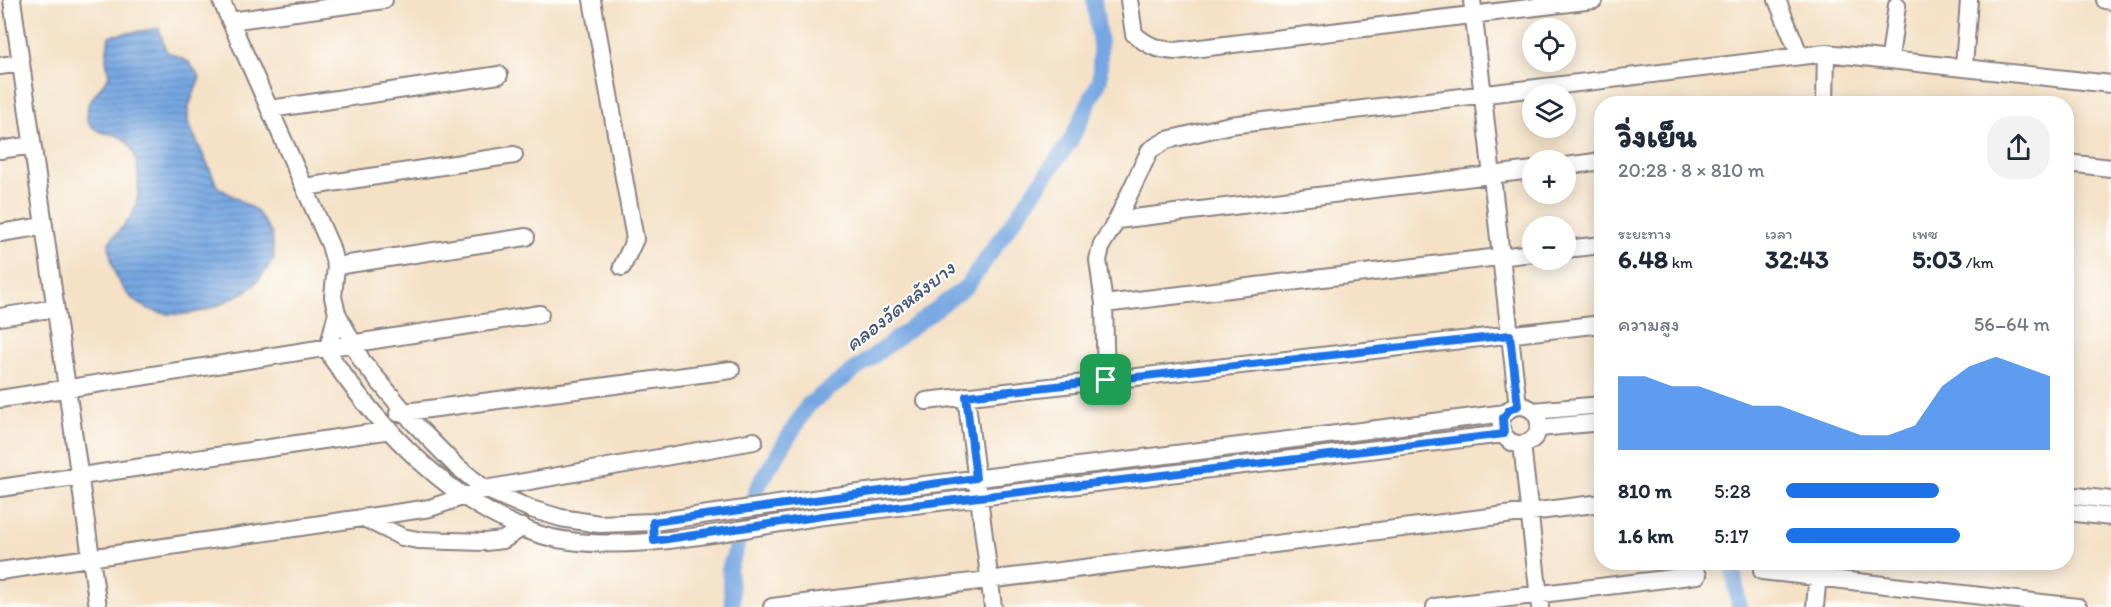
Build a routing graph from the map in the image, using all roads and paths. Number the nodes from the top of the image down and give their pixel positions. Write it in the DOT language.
graph roads {
  1 [pos="12,0"];
  2 [pos="222,0"];
  3 [pos="384,0"];
  4 [pos="592,0"];
  5 [pos="1129,0"];
  6 [pos="1594,0"];
  7 [pos="1777,0"];
  8 [pos="1969,0"];
  9 [pos="2105,0"];
  10 [pos="2111,1"];
  11 [pos="1897,4"];
  12 [pos="1473,7"];
  13 [pos="230,21"];
  14 [pos="1826,53"];
  15 [pos="1800,56"];
  16 [pos="1890,58"];
  17 [pos="21,63"];
  18 [pos="0,66"];
  19 [pos="1964,66"];
  20 [pos="499,75"];
  21 [pos="2111,84"];
  22 [pos="1483,94"];
  23 [pos="1825,96"];
  24 [pos="270,109"];
  25 [pos="32,145"];
  26 [pos="0,150"];
  27 [pos="514,155"];
  28 [pos="1594,162"];
  29 [pos="2074,164"];
  30 [pos="1576,165"];
  31 [pos="2111,168"];
  32 [pos="1522,171"];
  33 [pos="1492,175"];
  34 [pos="305,187"];
  35 [pos="1117,220"];
  36 [pos="44,226"];
  37 [pos="0,233"];
  38 [pos="526,237"];
  39 [pos="1594,246"];
  40 [pos="1576,248"];
  41 [pos="1522,254"];
  42 [pos="1501,256"];
  43 [pos="336,266"];
  44 [pos="622,267"];
  45 [pos="1104,304"];
  46 [pos="55,308"];
  47 [pos="337,313"];
  48 [pos="540,314"];
  49 [pos="0,317"];
  50 [pos="1594,325"];
  51 [pos="1510,335"];
  52 [pos="351,344"];
  53 [pos="328,348"];
  54 [pos="731,370"];
  55 [pos="1106,380"];
  56 [pos="67,388"];
  57 [pos="966,396"];
  58 [pos="0,399"];
  59 [pos="926,400"];
  60 [pos="1594,405"];
  61 [pos="1519,410"];
  62 [pos="406,412"];
  63 [pos="379,417"];
  64 [pos="1594,423"];
  65 [pos="1539,429"];
  66 [pos="391,430"];
  67 [pos="1504,434"];
  68 [pos="754,441"];
  69 [pos="1522,444"];
  70 [pos="1240,446"];
  71 [pos="1245,465"];
  72 [pos="79,477"];
  73 [pos="976,478"];
  74 [pos="0,488"];
  75 [pos="485,489"];
  76 [pos="850,494"];
  77 [pos="2074,496"];
  78 [pos="462,497"];
  79 [pos="979,497"];
  80 [pos="2111,500"];
  81 [pos="1594,504"];
  82 [pos="854,512"];
  83 [pos="1530,512"];
  84 [pos="2074,513"];
  85 [pos="2111,517"];
  86 [pos="364,518"];
  87 [pos="653,522"];
  88 [pos="523,528"];
  89 [pos="654,541"];
  90 [pos="91,559"];
  91 [pos="1819,570"];
  92 [pos="1826,570"];
  93 [pos="0,572"];
  94 [pos="1698,575"];
  95 [pos="989,578"];
  96 [pos="1540,601"];
  97 [pos="98,607"];
  98 [pos="772,607"];
  99 [pos="993,607"];
  100 [pos="1435,607"];
  101 [pos="1815,607"];
  102 [pos="2078,607"];
  1 -- 17 [label="street"];
  2 -- 13 [label="street"];
  3 -- 13 [label="street"];
  4 -- 44 [label="street"];
  5 -- 12 [label="street"];
  6 -- 12 [label="street"];
  7 -- 15 [label="street"];
  8 -- 19 [label="street"];
  9 -- 10 [label="street"];
  11 -- 16 [label="street"];
  12 -- 22 [label="street"];
  13 -- 24 [label="street"];
  14 -- 15 [label="street"];
  14 -- 16 [label="street"];
  14 -- 23 [label="street"];
  15 -- 22 [label="street"];
  16 -- 19 [label="street"];
  17 -- 18 [label="street"];
  17 -- 25 [label="street"];
  19 -- 21 [label="street"];
  20 -- 24 [label="street"];
  22 -- 33 [label="street"];
  22 -- 35 [label="street"];
  24 -- 34 [label="street"];
  25 -- 26 [label="street"];
  25 -- 36 [label="street"];
  27 -- 34 [label="street"];
  28 -- 30 [label="street"];
  29 -- 31 [label="street"];
  32 -- 33 [label="street"];
  33 -- 35 [label="street"];
  33 -- 42 [label="street"];
  34 -- 43 [label="street"];
  35 -- 45 [label="street"];
  36 -- 37 [label="street"];
  36 -- 46 [label="street"];
  38 -- 43 [label="street"];
  39 -- 40 [label="street"];
  41 -- 42 [label="street"];
  42 -- 45 [label="street"];
  42 -- 51 [label="street"];
  43 -- 47 [label="street"];
  45 -- 55 [label="street"];
  46 -- 49 [label="street"];
  46 -- 56 [label="street"];
  47 -- 52 [label="street"];
  47 -- 53 [label="street"];
  48 -- 52 [label="street"];
  50 -- 51 [label="street"];
  51 -- 55 [label="street"];
  51 -- 61 [label="street"];
  52 -- 53 [label="street"];
  52 -- 62 [label="street"];
  53 -- 56 [label="street"];
  53 -- 63 [label="street"];
  54 -- 62 [label="street"];
  55 -- 57 [label="street"];
  56 -- 58 [label="street"];
  56 -- 72 [label="street"];
  57 -- 59 [label="street"];
  57 -- 73 [label="street"];
  60 -- 61 [label="street"];
  61 -- 65 [label="street"];
  61 -- 67 [label="street"];
  61 -- 70 [label="street"];
  62 -- 63 [label="street"];
  62 -- 75 [label="street"];
  63 -- 66 [label="street"];
  64 -- 65 [label="street"];
  65 -- 69 [label="street"];
  66 -- 72 [label="street"];
  66 -- 78 [label="street"];
  67 -- 69 [label="street"];
  67 -- 71 [label="street"];
  68 -- 75 [label="street"];
  69 -- 83 [label="street"];
  70 -- 71 [label="street"];
  70 -- 73 [label="street"];
  71 -- 79 [label="street"];
  72 -- 74 [label="street"];
  72 -- 90 [label="street"];
  73 -- 76 [label="street"];
  73 -- 79 [label="street"];
  75 -- 78 [label="street"];
  75 -- 87 [label="street"];
  76 -- 82 [label="street"];
  76 -- 87 [label="street"];
  77 -- 80 [label="street"];
  78 -- 86 [label="street"];
  78 -- 88 [label="street"];
  79 -- 82 [label="street"];
  79 -- 95 [label="street"];
  81 -- 83 [label="street"];
  82 -- 89 [label="street"];
  83 -- 95 [label="street"];
  83 -- 96 [label="street"];
  84 -- 85 [label="street"];
  86 -- 88 [label="street"];
  86 -- 90 [label="street"];
  87 -- 89 [label="street"];
  88 -- 89 [label="street"];
  90 -- 93 [label="street"];
  90 -- 97 [label="street"];
  91 -- 101 [label="street"];
  92 -- 102 [label="street"];
  94 -- 96 [label="street"];
  95 -- 98 [label="street"];
  95 -- 99 [label="street"];
  96 -- 100 [label="street"];
}
